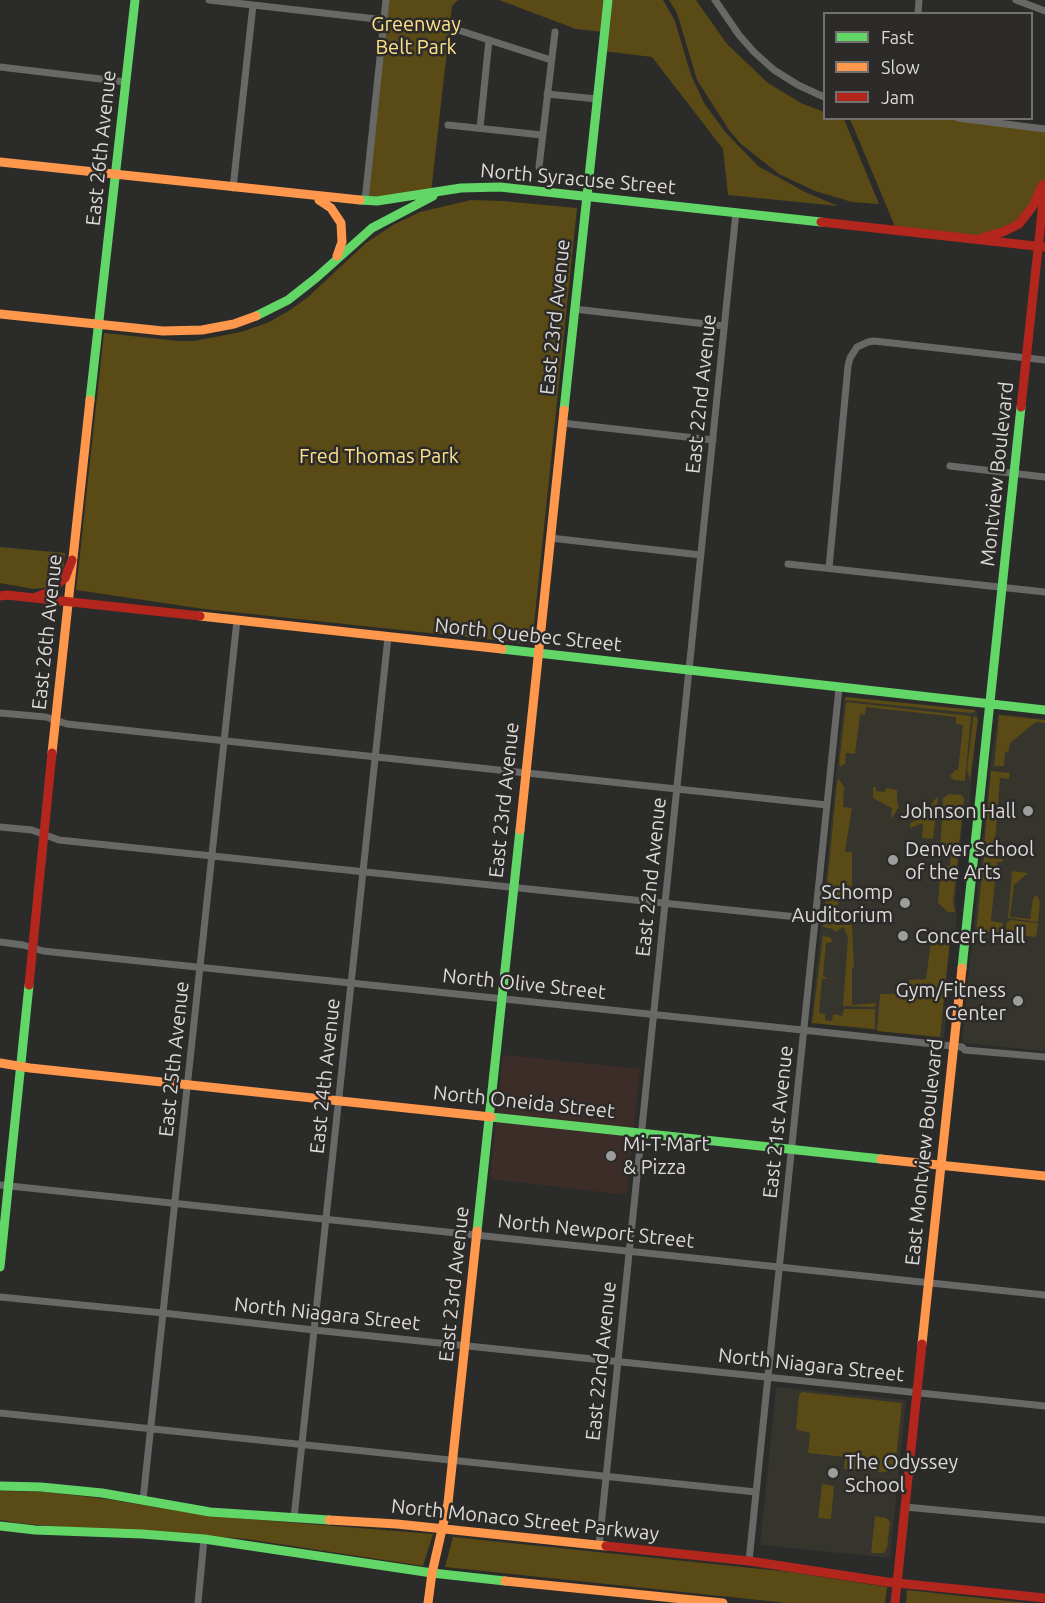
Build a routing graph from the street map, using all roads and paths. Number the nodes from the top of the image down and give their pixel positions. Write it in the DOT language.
graph roads {
  1 [pos="135,0"];
  2 [pos="209,0"];
  3 [pos="286,0"];
  4 [pos="386,0"];
  5 [pos="608,0"];
  6 [pos="715,0"];
  7 [pos="1016,0"];
  8 [pos="222,1"];
  9 [pos="253,5"];
  10 [pos="287,9"];
  11 [pos="1045,11"];
  12 [pos="385,20"];
  13 [pos="458,30"];
  14 [pos="555,32"];
  15 [pos="489,40"];
  16 [pos="551,60"];
  17 [pos="0,68"];
  18 [pos="126,82"];
  19 [pos="548,94"];
  20 [pos="823,96"];
  21 [pos="597,99"];
  22 [pos="974,120"];
  23 [pos="448,125"];
  24 [pos="480,128"];
  25 [pos="1045,129"];
  26 [pos="542,135"];
  27 [pos="0,162"];
  28 [pos="538,167"];
  29 [pos="116,175"];
  30 [pos="1045,179"];
  31 [pos="1045,184"];
  32 [pos="233,188"];
  33 [pos="442,191"];
  34 [pos="315,197"];
  35 [pos="586,197"];
  36 [pos="365,201"];
  37 [pos="736,212"];
  38 [pos="978,238"];
  39 [pos="1042,247"];
  40 [pos="334,261"];
  41 [pos="574,309"];
  42 [pos="0,314"];
  43 [pos="99,325"];
  44 [pos="724,326"];
  45 [pos="1027,358"];
  46 [pos="1045,360"];
  47 [pos="562,423"];
  48 [pos="713,440"];
  49 [pos="950,466"];
  50 [pos="1015,473"];
  51 [pos="1045,477"];
  52 [pos="550,538"];
  53 [pos="701,555"];
  54 [pos="72,560"];
  55 [pos="788,564"];
  56 [pos="829,568"];
  57 [pos="1003,588"];
  58 [pos="1045,592"];
  59 [pos="2,594"];
  60 [pos="33,597"];
  61 [pos="68,601"];
  62 [pos="237,621"];
  63 [pos="388,637"];
  64 [pos="538,654"];
  65 [pos="689,670"];
  66 [pos="839,688"];
  67 [pos="989,705"];
  68 [pos="1045,710"];
  69 [pos="0,713"];
  70 [pos="56,721"];
  71 [pos="224,741"];
  72 [pos="375,757"];
  73 [pos="525,773"];
  74 [pos="677,789"];
  75 [pos="827,805"];
  76 [pos="0,827"];
  77 [pos="45,835"];
  78 [pos="212,857"];
  79 [pos="363,873"];
  80 [pos="513,888"];
  81 [pos="665,904"];
  82 [pos="816,919"];
  83 [pos="0,942"];
  84 [pos="33,948"];
  85 [pos="200,967"];
  86 [pos="351,983"];
  87 [pos="502,999"];
  88 [pos="654,1015"];
  89 [pos="804,1030"];
  90 [pos="953,1047"];
  91 [pos="1045,1058"];
  92 [pos="0,1063"];
  93 [pos="21,1066"];
  94 [pos="188,1084"];
  95 [pos="339,1100"];
  96 [pos="489,1116"];
  97 [pos="641,1132"];
  98 [pos="792,1148"];
  99 [pos="941,1164"];
  100 [pos="1045,1176"];
  101 [pos="4,1185"];
  102 [pos="175,1203"];
  103 [pos="326,1219"];
  104 [pos="477,1235"];
  105 [pos="629,1251"];
  106 [pos="779,1266"];
  107 [pos="0,1268"];
  108 [pos="928,1283"];
  109 [pos="1045,1295"];
  110 [pos="0,1297"];
  111 [pos="164,1313"];
  112 [pos="314,1330"];
  113 [pos="465,1346"];
  114 [pos="618,1361"];
  115 [pos="768,1377"];
  116 [pos="917,1393"];
  117 [pos="1045,1406"];
  118 [pos="0,1413"];
  119 [pos="151,1428"];
  120 [pos="302,1444"];
  121 [pos="453,1461"];
  122 [pos="606,1477"];
  123 [pos="0,1486"];
  124 [pos="756,1492"];
  125 [pos="144,1500"];
  126 [pos="905,1507"];
  127 [pos="294,1518"];
  128 [pos="1045,1520"];
  129 [pos="0,1526"];
  130 [pos="444,1529"];
  131 [pos="204,1539"];
  132 [pos="599,1546"];
  133 [pos="749,1561"];
  134 [pos="432,1573"];
  135 [pos="897,1583"];
  136 [pos="1045,1598"];
  137 [pos="659,1600"];
  138 [pos="198,1603"];
  139 [pos="428,1603"];
  140 [pos="723,1603"];
  141 [pos="896,1603"];
  1 -- 18 [label="street, East 26th Avenue"];
  2 -- 8 [label="street"];
  3 -- 10 [label="street"];
  4 -- 12 [label="street"];
  5 -- 21 [label="street, East 23rd Avenue"];
  6 -- 20 [label="street"];
  7 -- 11 [label="street"];
  8 -- 9 [label="street"];
  9 -- 10 [label="street"];
  9 -- 32 [label="street"];
  10 -- 12 [label="street"];
  12 -- 36 [label="street"];
  13 -- 15 [label="street"];
  14 -- 16 [label="street"];
  15 -- 16 [label="street"];
  15 -- 24 [label="street"];
  16 -- 19 [label="street"];
  17 -- 18 [label="street"];
  18 -- 29 [label="street, East 26th Avenue"];
  19 -- 21 [label="street"];
  19 -- 26 [label="street"];
  21 -- 35 [label="street, East 23rd Avenue"];
  22 -- 25 [label="street"];
  23 -- 24 [label="street"];
  24 -- 26 [label="street"];
  26 -- 28 [label="street"];
  27 -- 29 [label="street, North Syracuse Street"];
  29 -- 32 [label="street, North Syracuse Street"];
  29 -- 43 [label="street, East 26th Avenue"];
  30 -- 38 [label="street"];
  31 -- 39 [label="street"];
  32 -- 34 [label="street, North Syracuse Street"];
  33 -- 35 [label="street, North Syracuse Street"];
  33 -- 36 [label="street, North Syracuse Street"];
  33 -- 40 [label="street"];
  34 -- 36 [label="street, North Syracuse Street"];
  34 -- 40 [label="street"];
  35 -- 37 [label="street, North Syracuse Street"];
  35 -- 41 [label="street, East 23rd Avenue"];
  37 -- 38 [label="street, North Syracuse Street"];
  37 -- 44 [label="street, East 22nd Avenue"];
  38 -- 39 [label="street, North Syracuse Street"];
  39 -- 45 [label="street, Montview Boulevard"];
  40 -- 43 [label="street"];
  41 -- 44 [label="street"];
  41 -- 47 [label="street, East 23rd Avenue"];
  42 -- 43 [label="street"];
  43 -- 54 [label="street, East 26th Avenue"];
  44 -- 48 [label="street, East 22nd Avenue"];
  45 -- 46 [label="street"];
  45 -- 50 [label="street, Montview Boulevard"];
  45 -- 56 [label="street"];
  47 -- 48 [label="street"];
  47 -- 52 [label="street, East 23rd Avenue"];
  48 -- 53 [label="street, East 22nd Avenue"];
  49 -- 50 [label="street"];
  50 -- 51 [label="street"];
  50 -- 57 [label="street, Montview Boulevard"];
  52 -- 53 [label="street"];
  52 -- 64 [label="street, East 23rd Avenue"];
  53 -- 65 [label="street, East 22nd Avenue"];
  54 -- 60 [label="street"];
  54 -- 61 [label="street, East 26th Avenue"];
  55 -- 56 [label="street"];
  56 -- 57 [label="street"];
  57 -- 58 [label="street"];
  57 -- 67 [label="street, Montview Boulevard"];
  59 -- 60 [label="street, North Quebec Street"];
  60 -- 61 [label="street, North Quebec Street"];
  61 -- 62 [label="street, North Quebec Street"];
  61 -- 70 [label="street, East 26th Avenue"];
  62 -- 63 [label="street, North Quebec Street"];
  62 -- 71 [label="street, East 25th Avenue"];
  63 -- 64 [label="street, North Quebec Street"];
  63 -- 72 [label="street, East 24th Avenue"];
  64 -- 65 [label="street, North Quebec Street"];
  64 -- 73 [label="street, East 23rd Avenue"];
  65 -- 66 [label="street, North Quebec Street"];
  65 -- 74 [label="street, East 22nd Avenue"];
  66 -- 67 [label="street, North Quebec Street"];
  66 -- 75 [label="street, East 21st Avenue"];
  67 -- 68 [label="street, North Quebec Street"];
  67 -- 90 [label="street, East Montview Boulevard"];
  69 -- 70 [label="street"];
  70 -- 71 [label="street"];
  70 -- 77 [label="street, East 26th Avenue"];
  71 -- 72 [label="street"];
  71 -- 78 [label="street, East 25th Avenue"];
  72 -- 73 [label="street"];
  72 -- 79 [label="street, East 24th Avenue"];
  73 -- 74 [label="street"];
  73 -- 80 [label="street, East 23rd Avenue"];
  74 -- 75 [label="street"];
  74 -- 81 [label="street, East 22nd Avenue"];
  75 -- 82 [label="street, East 21st Avenue"];
  76 -- 77 [label="street"];
  77 -- 78 [label="street"];
  77 -- 84 [label="street, East 26th Avenue"];
  78 -- 79 [label="street"];
  78 -- 85 [label="street, East 25th Avenue"];
  79 -- 80 [label="street"];
  79 -- 86 [label="street, East 24th Avenue"];
  80 -- 81 [label="street"];
  80 -- 87 [label="street, East 23rd Avenue"];
  81 -- 82 [label="street"];
  81 -- 88 [label="street, East 22nd Avenue"];
  82 -- 89 [label="street, East 21st Avenue"];
  83 -- 84 [label="street, North Olive Street"];
  84 -- 85 [label="street, North Olive Street"];
  84 -- 93 [label="street, East 26th Avenue"];
  85 -- 86 [label="street, North Olive Street"];
  85 -- 94 [label="street, East 25th Avenue"];
  86 -- 87 [label="street, North Olive Street"];
  86 -- 95 [label="street, East 24th Avenue"];
  87 -- 88 [label="street, North Olive Street"];
  87 -- 96 [label="street, East 23rd Avenue"];
  88 -- 89 [label="street, North Olive Street"];
  88 -- 97 [label="street, East 22nd Avenue"];
  89 -- 90 [label="street, North Olive Street"];
  89 -- 98 [label="street, East 21st Avenue"];
  90 -- 91 [label="street, North Olive Street"];
  90 -- 99 [label="street, East Montview Boulevard"];
  92 -- 93 [label="street, North Oneida Street"];
  93 -- 94 [label="street, North Oneida Street"];
  93 -- 101 [label="street, East 26th Avenue"];
  94 -- 95 [label="street, North Oneida Street"];
  94 -- 102 [label="street, East 25th Avenue"];
  95 -- 96 [label="street, North Oneida Street"];
  95 -- 103 [label="street, East 24th Avenue"];
  96 -- 97 [label="street, North Oneida Street"];
  96 -- 104 [label="street, East 23rd Avenue"];
  97 -- 98 [label="street, North Oneida Street"];
  97 -- 105 [label="street, East 22nd Avenue"];
  98 -- 99 [label="street, North Oneida Street"];
  98 -- 106 [label="street, East 21st Avenue"];
  99 -- 100 [label="street, North Oneida Street"];
  99 -- 108 [label="street, East Montview Boulevard"];
  101 -- 102 [label="street, North Newport Street"];
  101 -- 107 [label="street, East 26th Avenue"];
  102 -- 103 [label="street, North Newport Street"];
  102 -- 111 [label="street, East 25th Avenue"];
  103 -- 104 [label="street, North Newport Street"];
  103 -- 112 [label="street, East 24th Avenue"];
  104 -- 105 [label="street, North Newport Street"];
  104 -- 113 [label="street, East 23rd Avenue"];
  105 -- 106 [label="street, North Newport Street"];
  105 -- 114 [label="street, East 22nd Avenue"];
  106 -- 108 [label="street, North Newport Street"];
  106 -- 115 [label="street, East 21st Avenue"];
  108 -- 109 [label="street, North Newport Street"];
  108 -- 116 [label="street, East Montview Boulevard"];
  110 -- 111 [label="street, North Niagara Street"];
  111 -- 112 [label="street, North Niagara Street"];
  111 -- 119 [label="street, East 25th Avenue"];
  112 -- 113 [label="street, North Niagara Street"];
  112 -- 120 [label="street, East 24th Avenue"];
  113 -- 114 [label="street, North Niagara Street"];
  113 -- 121 [label="street, East 23rd Avenue"];
  114 -- 115 [label="street, North Niagara Street"];
  114 -- 122 [label="street, East 22nd Avenue"];
  115 -- 116 [label="street, North Niagara Street"];
  115 -- 124 [label="street, East 21st Avenue"];
  116 -- 117 [label="street, North Niagara Street"];
  116 -- 126 [label="street, East Montview Boulevard"];
  118 -- 119 [label="street"];
  119 -- 120 [label="street"];
  119 -- 125 [label="street, East 25th Avenue"];
  120 -- 121 [label="street"];
  120 -- 127 [label="street, East 24th Avenue"];
  121 -- 122 [label="street"];
  121 -- 130 [label="street, East 23rd Avenue"];
  122 -- 124 [label="street"];
  122 -- 132 [label="street, East 22nd Avenue"];
  123 -- 125 [label="street, North Monaco Street Parkway"];
  124 -- 133 [label="street, East 21st Avenue"];
  125 -- 127 [label="street, North Monaco Street Parkway"];
  126 -- 128 [label="street"];
  126 -- 135 [label="street, East Montview Boulevard"];
  127 -- 130 [label="street, North Monaco Street Parkway"];
  129 -- 131 [label="street"];
  130 -- 132 [label="street, North Monaco Street Parkway"];
  130 -- 134 [label="street, East 23rd Avenue"];
  131 -- 134 [label="street"];
  131 -- 138 [label="street"];
  132 -- 133 [label="street, North Monaco Street Parkway"];
  133 -- 135 [label="street, North Monaco Street Parkway"];
  134 -- 137 [label="street"];
  134 -- 139 [label="street, East 23rd Avenue"];
  135 -- 136 [label="street, North Monaco Street Parkway"];
  135 -- 141 [label="street, East Montview Boulevard"];
  137 -- 140 [label="street"];
}
